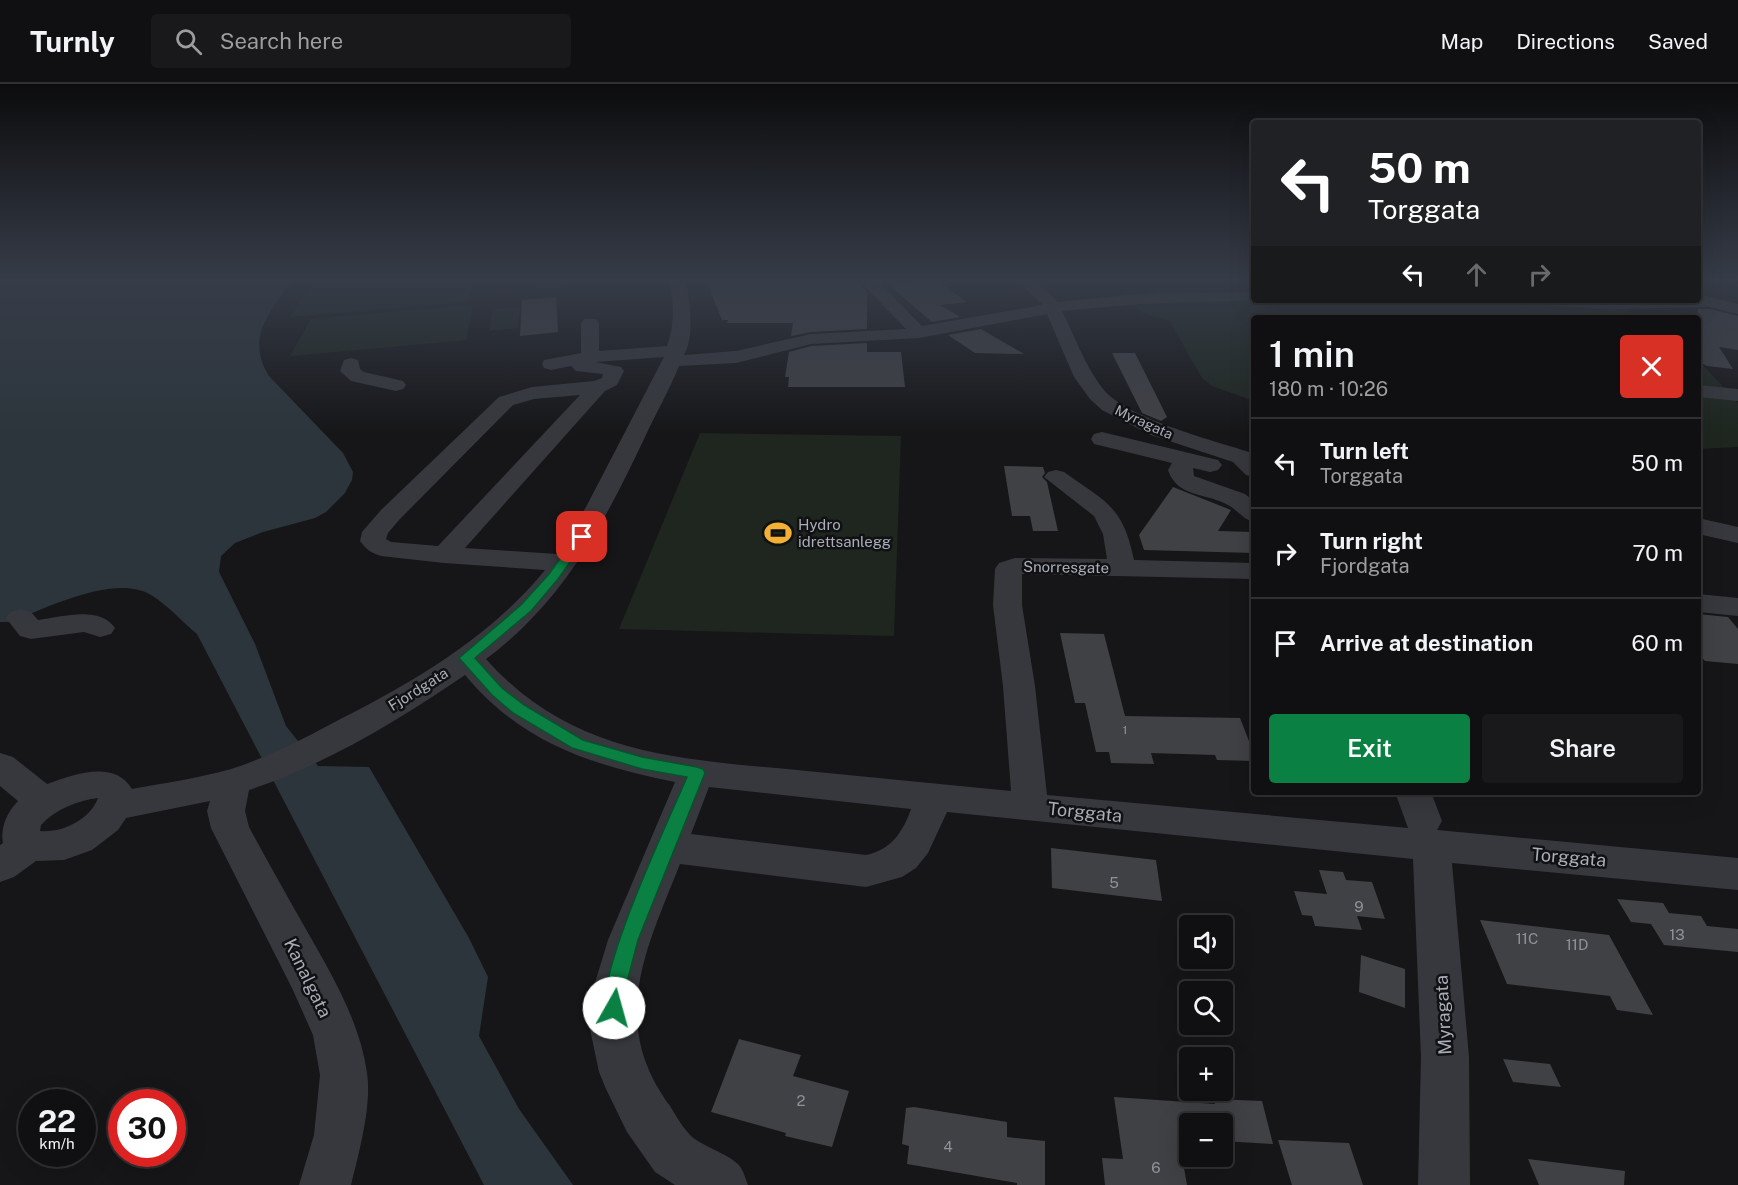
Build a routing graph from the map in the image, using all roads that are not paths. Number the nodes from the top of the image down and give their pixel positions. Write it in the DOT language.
graph roads {
  1 [pos="588,331"];
  2 [pos="679,331"];
  3 [pos="929,331"];
  4 [pos="1063,331"];
  5 [pos="920,333"];
  6 [pos="675,356"];
  7 [pos="736,357"];
  8 [pos="583,359"];
  9 [pos="351,364"];
  10 [pos="551,364"];
  11 [pos="745,374"];
  12 [pos="396,385"];
  13 [pos="598,387"];
  14 [pos="1701,391"];
  15 [pos="1738,395"];
  16 [pos="1102,439"];
  17 [pos="1185,460"];
  18 [pos="1251,464"];
  19 [pos="1056,477"];
  20 [pos="1251,512"];
  21 [pos="1701,527"];
  22 [pos="1738,535"];
  23 [pos="444,555"];
  24 [pos="564,563"];
  25 [pos="1122,568"];
  26 [pos="1251,571"];
  27 [pos="1701,603"];
  28 [pos="1738,607"];
  29 [pos="21,618"];
  30 [pos="100,628"];
  31 [pos="466,658"];
  32 [pos="0,766"];
  33 [pos="697,773"];
  34 [pos="248,776"];
  35 [pos="933,798"];
  36 [pos="44,802"];
  37 [pos="116,806"];
  38 [pos="1030,806"];
  39 [pos="1422,819"];
  40 [pos="667,848"];
  41 [pos="14,856"];
  42 [pos="1738,874"];
  43 [pos="325,1185"];
  44 [pos="722,1185"];
  45 [pos="1444,1185"];
  1 -- 8 [label="street"];
  2 -- 6 [label="street, Fjordgata"];
  3 -- 5 [label="street"];
  4 -- 18 [label="street, Myragata"];
  5 -- 7 [label="street"];
  6 -- 7 [label="street"];
  6 -- 8 [label="street"];
  6 -- 24 [label="street, Fjordgata"];
  7 -- 11 [label="street"];
  8 -- 10 [label="street"];
  8 -- 13 [label="street"];
  9 -- 12 [label="street"];
  13 -- 23 [label="street"];
  13 -- 23 [label="street"];
  14 -- 15 [label="street"];
  16 -- 17 [label="street"];
  17 -- 18 [label="street"];
  17 -- 20 [label="street"];
  19 -- 25 [label="street"];
  21 -- 22 [label="street"];
  23 -- 24 [label="street"];
  24 -- 31 [label="street, Fjordgata"];
  25 -- 26 [label="street, Snorresgate"];
  25 -- 38 [label="street, Snorresgate"];
  27 -- 28 [label="street"];
  29 -- 30 [label="street"];
  31 -- 33 [label="street, Torggata"];
  31 -- 34 [label="street, Fjordgata"];
  32 -- 36 [label="street"];
  33 -- 35 [label="street, Torggata"];
  33 -- 40 [label="street"];
  34 -- 37 [label="street, Fjordgata"];
  34 -- 43 [label="street, Kanalgata"];
  35 -- 38 [label="street, Torggata"];
  35 -- 40 [label="street"];
  36 -- 37 [label="street"];
  36 -- 41 [label="street"];
  37 -- 41 [label="street"];
  38 -- 39 [label="street, Torggata"];
  39 -- 42 [label="street, Torggata"];
  39 -- 45 [label="street, Myragata"];
  40 -- 44 [label="street"];
}
